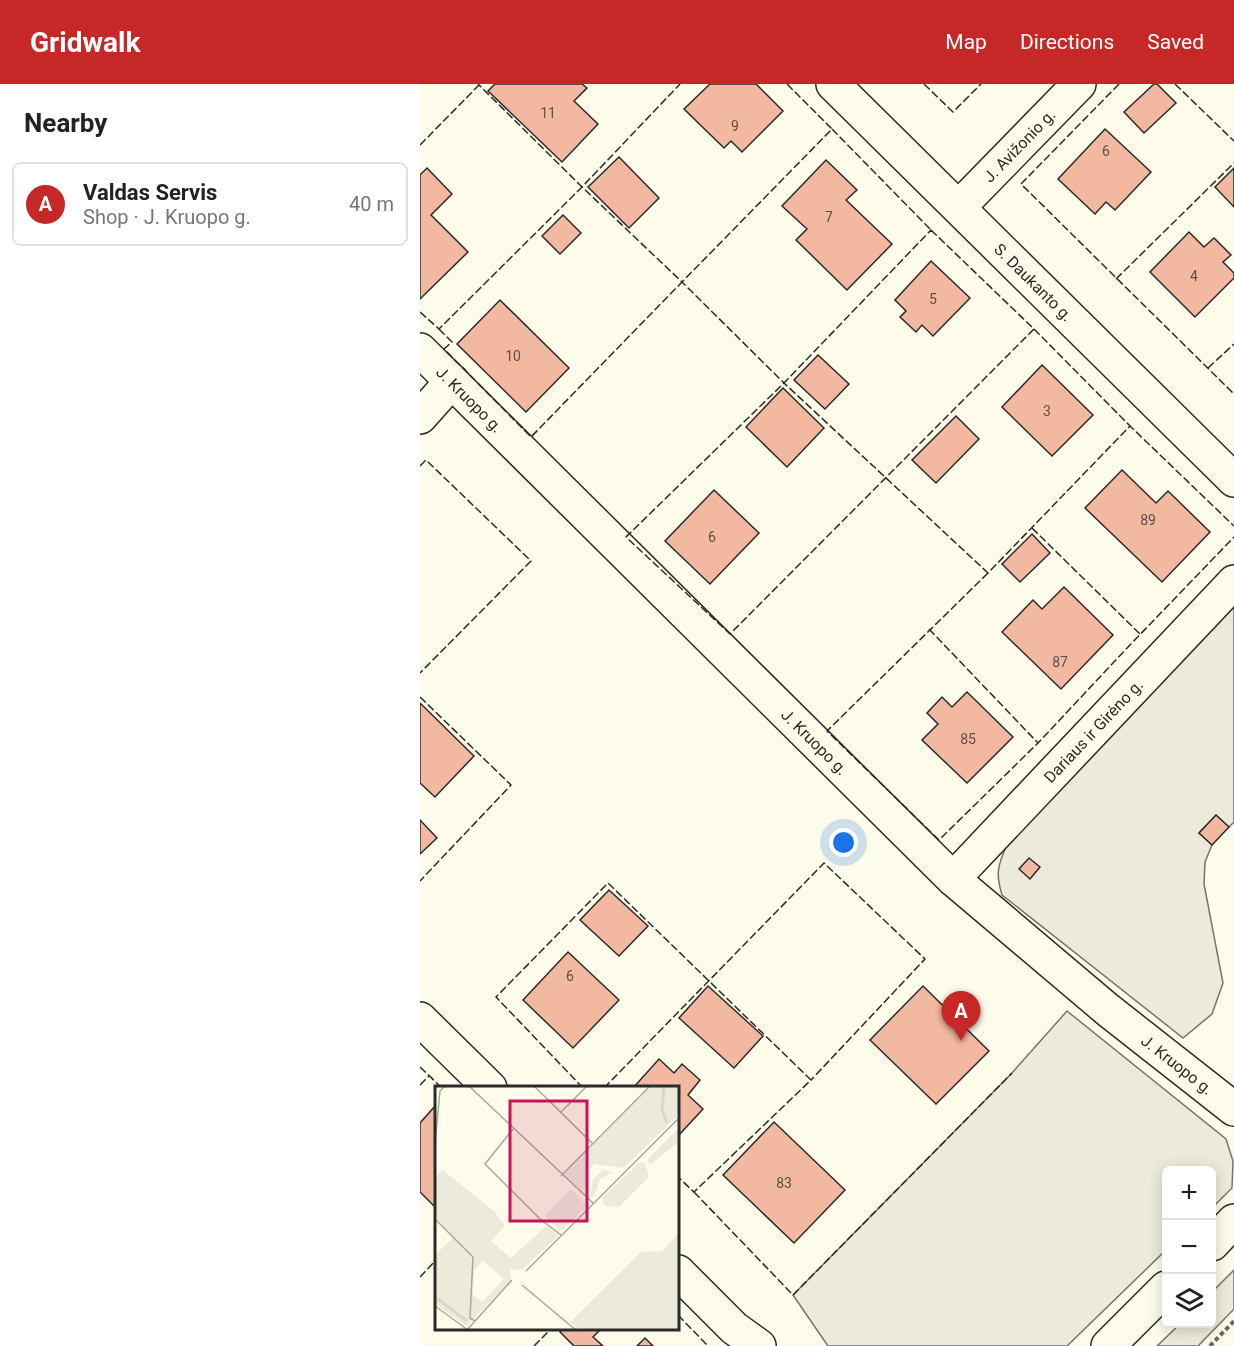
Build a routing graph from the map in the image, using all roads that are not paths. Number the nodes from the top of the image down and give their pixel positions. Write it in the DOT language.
graph roads {
  1 [pos="833,84"];
  2 [pos="1079,84"];
  3 [pos="959,207"];
  4 [pos="420,350"];
  5 [pos="452,381"];
  6 [pos="420,417"];
  7 [pos="1234,480"];
  8 [pos="1234,582"];
  9 [pos="953,879"];
  10 [pos="420,1019"];
  11 [pos="488,1086"];
  12 [pos="1234,1109"];
  13 [pos="1234,1221"];
  14 [pos="1216,1240"];
  15 [pos="680,1274"];
  16 [pos="1162,1293"];
  17 [pos="759,1346"];
  18 [pos="1108,1346"];
  1 -- 3 [label="main road, S. Daukanto g."];
  2 -- 3 [label="main road, J. Avižonio g."];
  3 -- 7 [label="main road, S. Daukanto g."];
  4 -- 5 [label="main road, J. Kruopo g."];
  5 -- 6 [label="main road"];
  5 -- 9 [label="main road, J. Kruopo g."];
  8 -- 9 [label="main road, Dariaus ir Girėno g."];
  9 -- 12 [label="main road, J. Kruopo g."];
  10 -- 11 [label="main road"];
  13 -- 14 [label="main road"];
  15 -- 17 [label="main road"];
  16 -- 18 [label="main road"];
}
